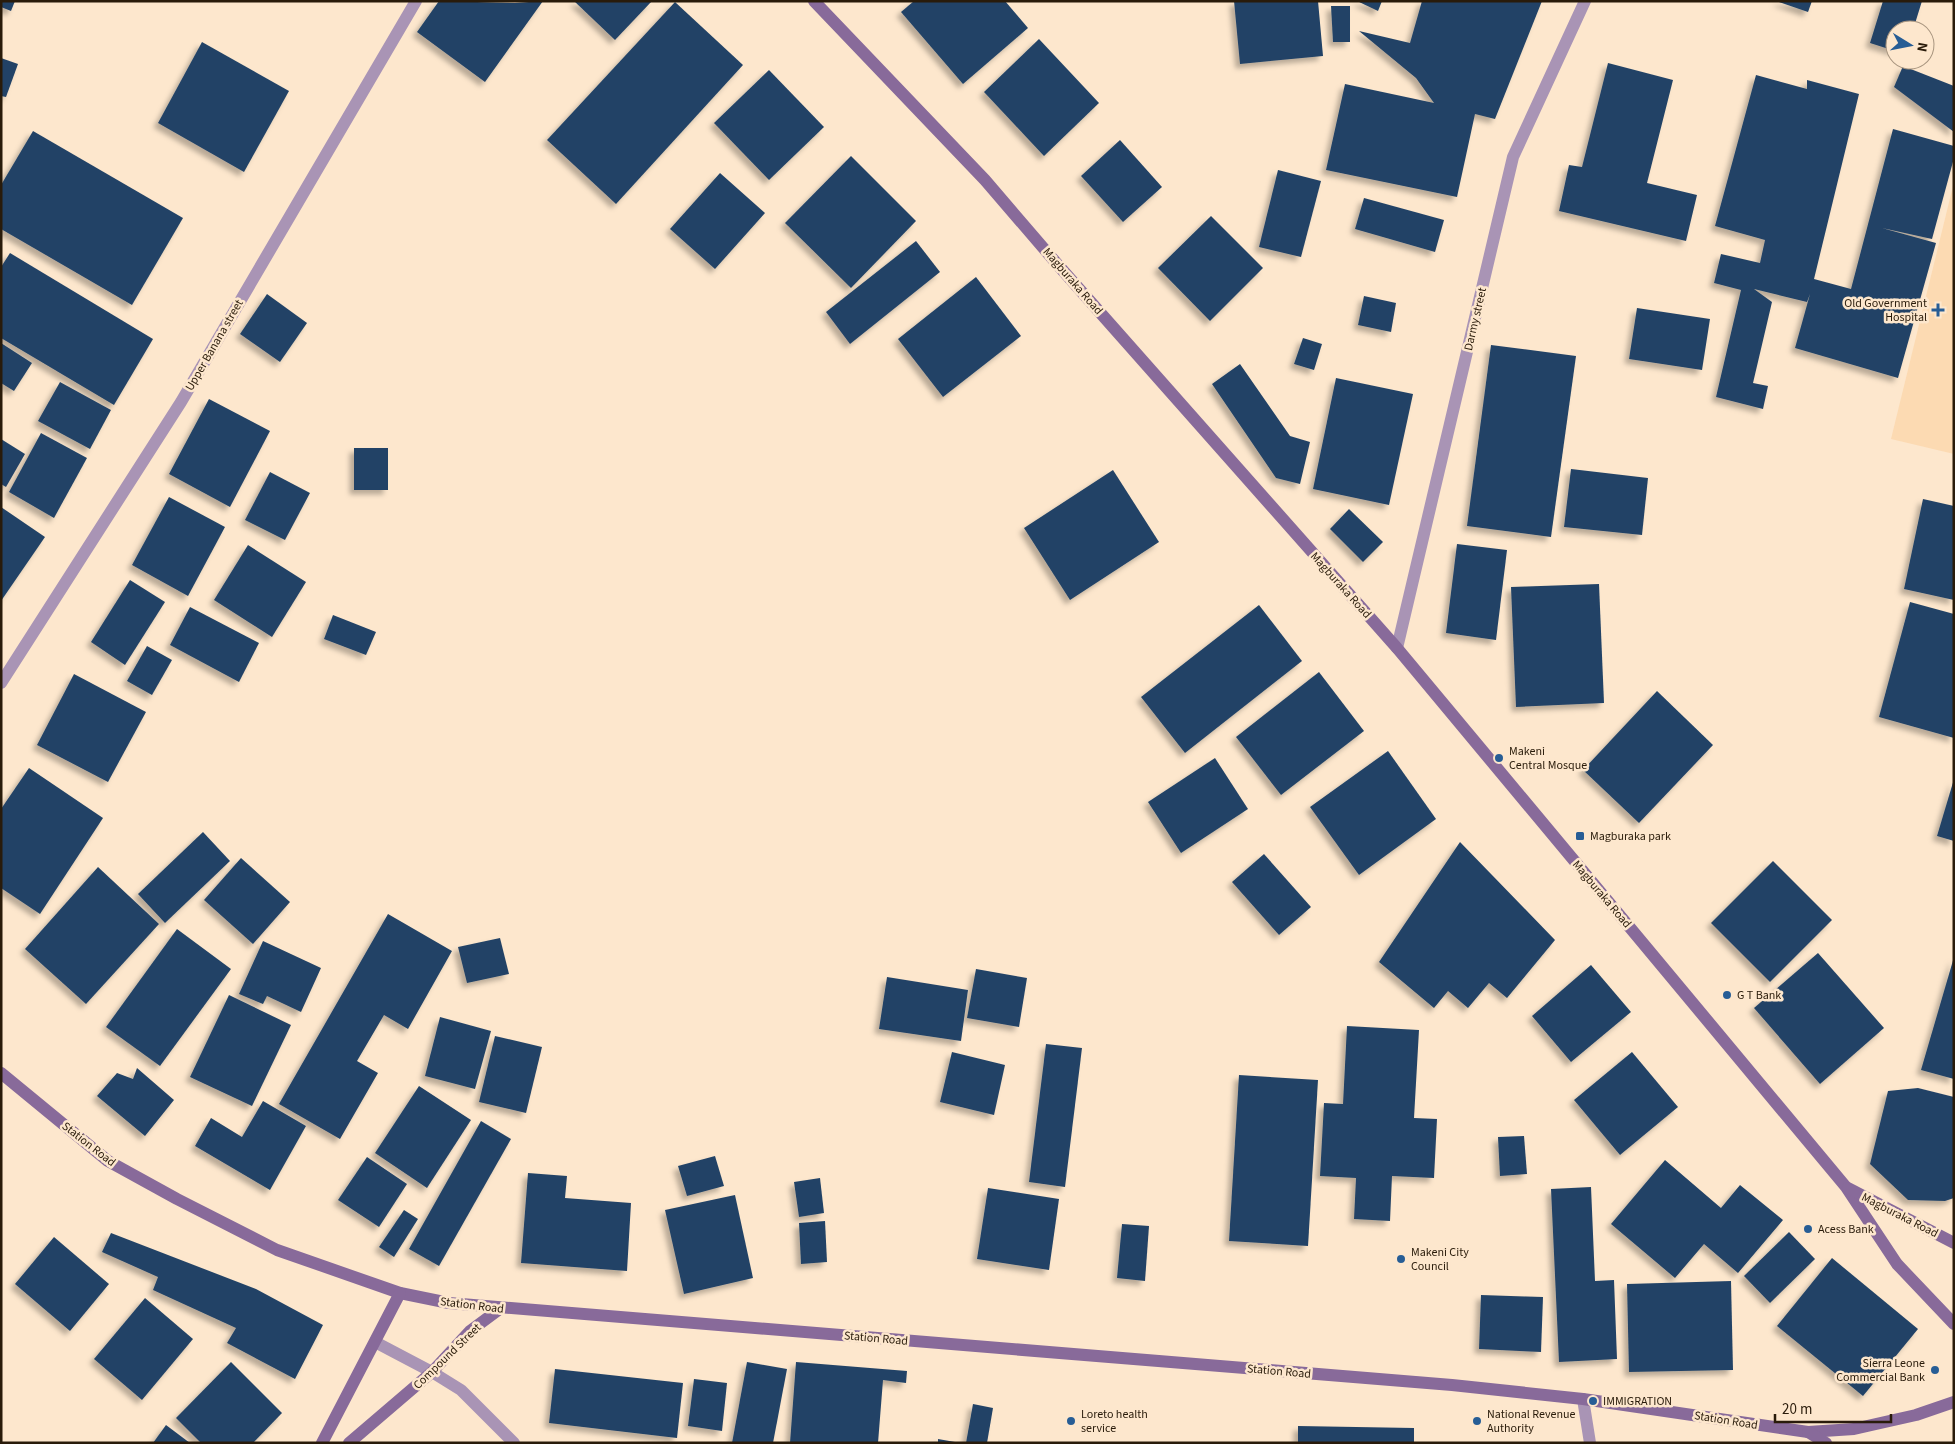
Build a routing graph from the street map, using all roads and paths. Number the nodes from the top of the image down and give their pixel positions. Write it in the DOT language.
graph roads {
  1 [pos="416,1"];
  2 [pos="814,1"];
  3 [pos="1585,1"];
  4 [pos="1397,648"];
  5 [pos="1,683"];
  6 [pos="1,1074"];
  7 [pos="1846,1187"];
  8 [pos="1954,1243"];
  9 [pos="400,1293"];
  10 [pos="500,1308"];
  11 [pos="1954,1324"];
  12 [pos="374,1342"];
  13 [pos="432,1372"];
  14 [pos="1583,1399"];
  15 [pos="1954,1402"];
  16 [pos="1808,1432"];
  17 [pos="322,1443"];
  18 [pos="349,1443"];
  19 [pos="514,1443"];
  20 [pos="1590,1443"];
  21 [pos="1826,1443"];
  1 -- 5 [label="street, Upper Banana street"];
  2 -- 4 [label="street, Magburaka Road"];
  3 -- 4 [label="street, Darmy street"];
  4 -- 7 [label="street, Magburaka Road"];
  6 -- 9 [label="street, Station Road"];
  7 -- 8 [label="street, Magburaka Road"];
  7 -- 11 [label="street, Magburaka Road"];
  9 -- 10 [label="street, Station Road"];
  9 -- 12 [label="street"];
  10 -- 13 [label="street, Compound Street"];
  10 -- 14 [label="street, Station Road"];
  12 -- 13 [label="street"];
  12 -- 17 [label="street"];
  13 -- 18 [label="street, Compound Street"];
  13 -- 19 [label="street"];
  14 -- 16 [label="street, Station Road"];
  14 -- 20 [label="street"];
  15 -- 16 [label="street, Station Road"];
  16 -- 21 [label="street, Station Road"];
}
